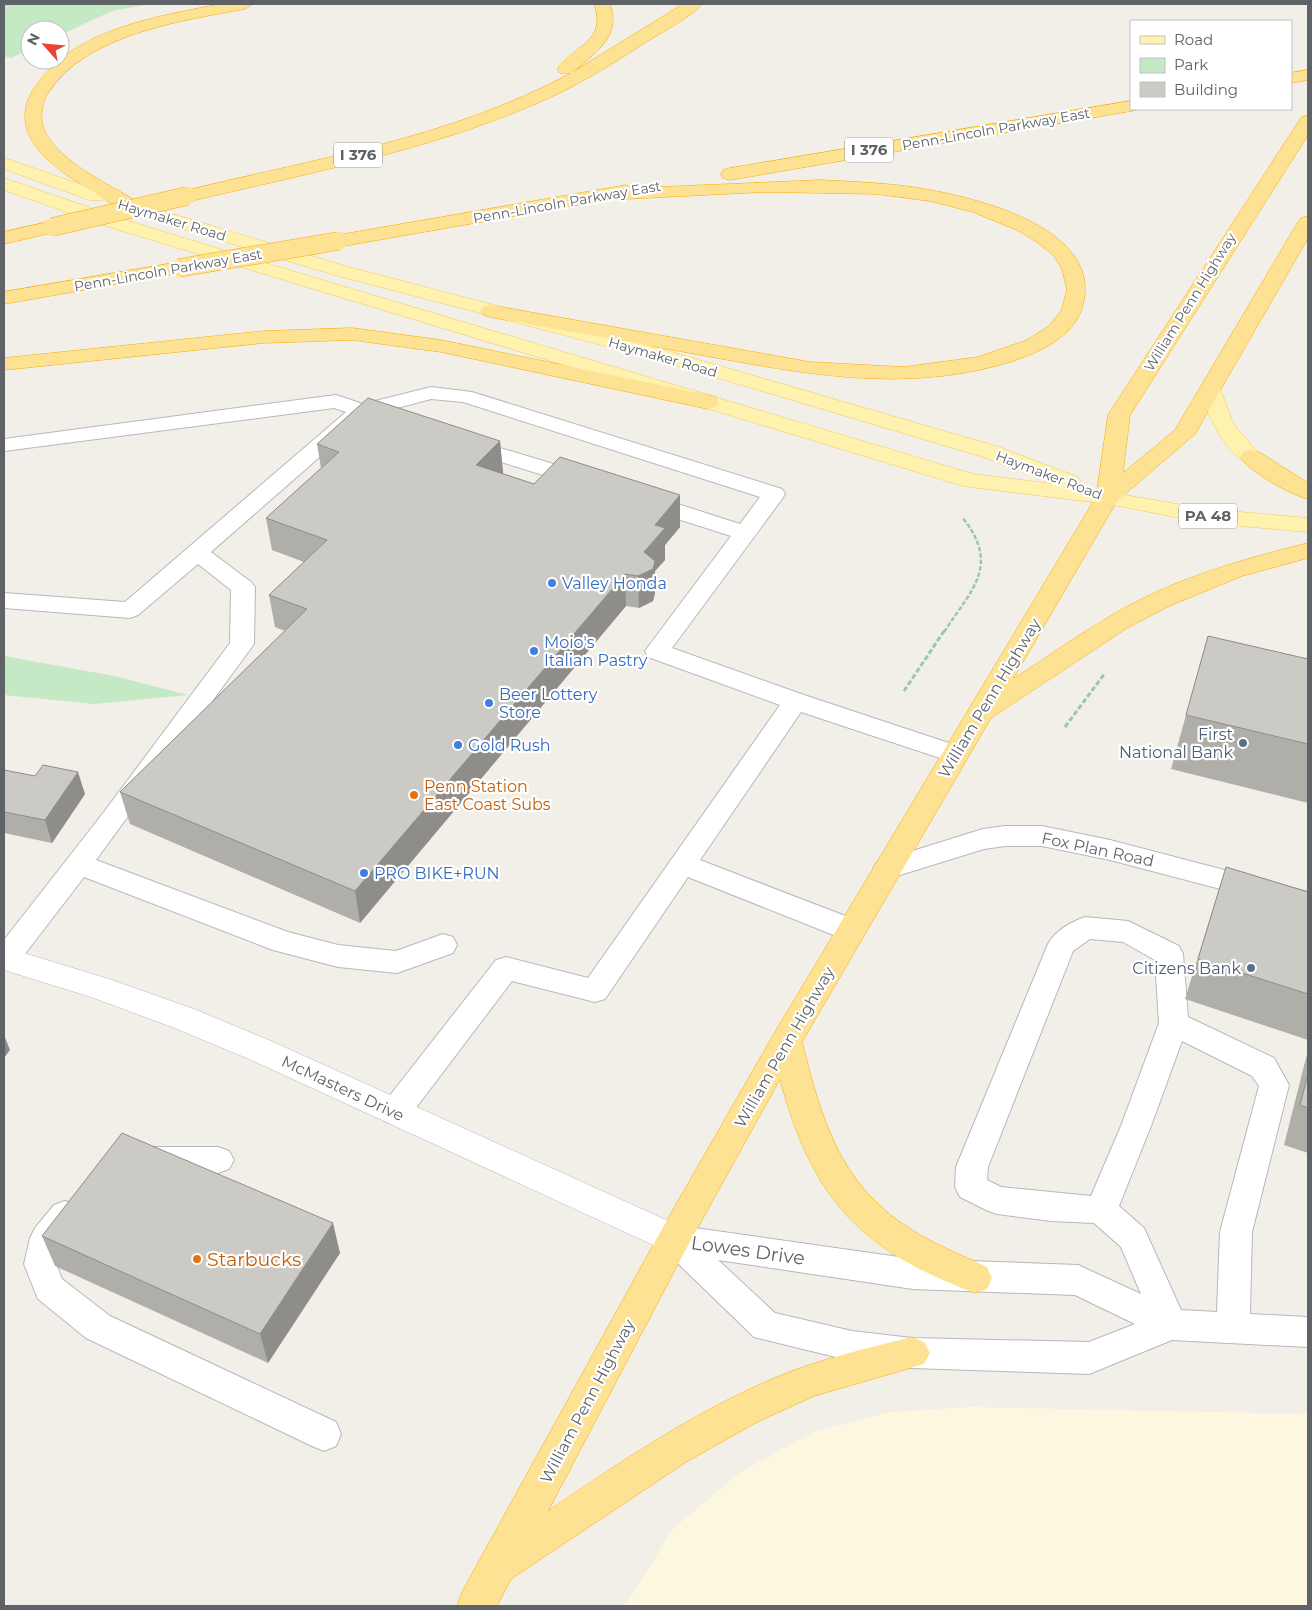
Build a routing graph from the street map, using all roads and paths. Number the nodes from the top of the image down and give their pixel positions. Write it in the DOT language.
graph roads {
  1 [pos="245,4"];
  2 [pos="602,4"];
  3 [pos="694,4"];
  4 [pos="1308,76"];
  5 [pos="1292,78"];
  6 [pos="526,102"];
  7 [pos="1130,106"];
  8 [pos="1308,121"];
  9 [pos="4,163"];
  10 [pos="4,184"];
  11 [pos="608,195"];
  12 [pos="136,209"];
  13 [pos="1308,222"];
  14 [pos="4,238"];
  15 [pos="1308,242"];
  16 [pos="1284,263"];
  17 [pos="4,298"];
  18 [pos="490,311"];
  19 [pos="4,364"];
  20 [pos="1210,391"];
  21 [pos="708,402"];
  22 [pos="360,411"];
  23 [pos="398,423"];
  24 [pos="445,437"];
  25 [pos="4,445"];
  26 [pos="1251,457"];
  27 [pos="1308,492"];
  28 [pos="774,494"];
  29 [pos="1108,497"];
  30 [pos="962,517"];
  31 [pos="1308,525"];
  32 [pos="744,534"];
  33 [pos="1308,550"];
  34 [pos="197,552"];
  35 [pos="4,600"];
  36 [pos="904,691"];
  37 [pos="795,701"];
  38 [pos="979,714"];
  39 [pos="955,754"];
  40 [pos="78,864"];
  41 [pos="682,864"];
  42 [pos="886,868"];
  43 [pos="1308,902"];
  44 [pos="852,930"];
  45 [pos="443,946"];
  46 [pos="4,959"];
  47 [pos="1174,1023"];
  48 [pos="786,1041"];
  49 [pos="395,1112"];
  50 [pos="218,1160"];
  51 [pos="121,1163"];
  52 [pos="83,1193"];
  53 [pos="1101,1210"];
  54 [pos="674,1239"];
  55 [pos="975,1278"];
  56 [pos="1171,1325"];
  57 [pos="1233,1327"];
  58 [pos="1308,1332"];
  59 [pos="912,1353"];
  60 [pos="324,1434"];
  61 [pos="498,1566"];
  62 [pos="476,1606"];
  1 -- 12 [label="highway"];
  2 -- 6 [label="highway"];
  3 -- 6 [label="highway, I 376"];
  4 -- 5 [label="highway"];
  6 -- 14 [label="highway, I 376, bridge"];
  7 -- 11 [label="highway, Penn-Lincoln Parkway East / I 376"];
  8 -- 29 [label="highway, William Penn Highway"];
  9 -- 12 [label="main road, Haymaker Road"];
  10 -- 21 [label="main road, Haymaker Road"];
  11 -- 17 [label="highway, Penn-Lincoln Parkway East / I 376, bridge"];
  11 -- 18 [label="highway"];
  12 -- 18 [label="main road, Haymaker Road"];
  13 -- 16 [label="highway, William Penn Highway"];
  15 -- 16 [label="highway"];
  16 -- 20 [label="highway, William Penn Highway"];
  18 -- 29 [label="main road, Haymaker Road"];
  19 -- 21 [label="highway"];
  20 -- 26 [label="main road"];
  20 -- 29 [label="highway, William Penn Highway"];
  21 -- 29 [label="main road, Haymaker Road"];
  22 -- 23 [label="lane"];
  22 -- 25 [label="lane"];
  22 -- 28 [label="lane"];
  22 -- 34 [label="lane"];
  24 -- 32 [label="lane"];
  26 -- 27 [label="highway"];
  28 -- 32 [label="lane"];
  29 -- 31 [label="main road, PA 48"];
  29 -- 38 [label="highway, William Penn Highway"];
  30 -- 36 [label="path"];
  32 -- 37 [label="lane"];
  33 -- 38 [label="highway"];
  34 -- 35 [label="lane"];
  34 -- 40 [label="lane"];
  37 -- 39 [label="lane"];
  37 -- 41 [label="lane"];
  38 -- 39 [label="highway, William Penn Highway"];
  39 -- 42 [label="highway, William Penn Highway"];
  40 -- 45 [label="lane"];
  40 -- 46 [label="lane"];
  41 -- 44 [label="lane"];
  41 -- 49 [label="lane"];
  42 -- 43 [label="lane, Fox Plan Road"];
  42 -- 44 [label="highway, William Penn Highway"];
  44 -- 48 [label="highway, William Penn Highway"];
  46 -- 49 [label="street, McMasters Drive"];
  47 -- 53 [label="lane"];
  47 -- 53 [label="lane"];
  47 -- 57 [label="lane"];
  48 -- 54 [label="highway, William Penn Highway"];
  48 -- 55 [label="highway"];
  49 -- 54 [label="street, McMasters Drive"];
  50 -- 51 [label="lane"];
  52 -- 60 [label="lane"];
  53 -- 56 [label="lane"];
  54 -- 55 [label="lane, Lowes Drive"];
  54 -- 59 [label="lane, Lowes Drive"];
  54 -- 61 [label="highway, William Penn Highway"];
  55 -- 56 [label="lane, Lowes Drive"];
  56 -- 57 [label="lane, Lowes Drive"];
  56 -- 59 [label="lane, Lowes Drive"];
  57 -- 58 [label="lane, Lowes Drive"];
  59 -- 61 [label="highway"];
  61 -- 62 [label="highway, William Penn Highway"];
}
